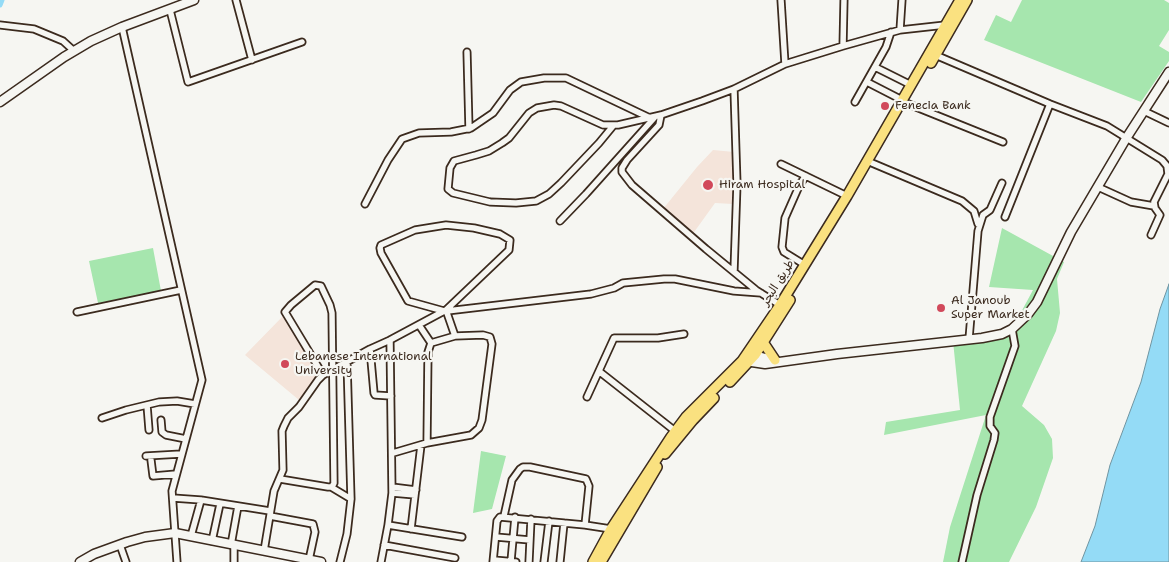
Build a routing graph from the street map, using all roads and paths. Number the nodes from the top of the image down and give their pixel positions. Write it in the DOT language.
graph roads {
  1 [pos="194,0"];
  2 [pos="236,0"];
  3 [pos="781,0"];
  4 [pos="844,0"];
  5 [pos="902,0"];
  6 [pos="960,0"];
  7 [pos="967,0"];
  8 [pos="182,2"];
  9 [pos="170,10"];
  10 [pos="0,25"];
  11 [pos="944,26"];
  12 [pos="122,27"];
  13 [pos="900,30"];
  14 [pos="891,32"];
  15 [pos="302,42"];
  16 [pos="843,46"];
  17 [pos="74,50"];
  18 [pos="467,52"];
  19 [pos="933,54"];
  20 [pos="252,60"];
  21 [pos="785,64"];
  22 [pos="875,66"];
  23 [pos="1169,72"];
  24 [pos="867,82"];
  25 [pos="911,85"];
  26 [pos="734,88"];
  27 [pos="0,102"];
  28 [pos="855,102"];
  29 [pos="904,102"];
  30 [pos="1050,104"];
  31 [pos="1144,111"];
  32 [pos="655,116"];
  33 [pos="1169,123"];
  34 [pos="614,126"];
  35 [pos="469,129"];
  36 [pos="1127,137"];
  37 [pos="1003,142"];
  38 [pos="872,163"];
  39 [pos="781,164"];
  40 [pos="806,176"];
  41 [pos="1002,183"];
  42 [pos="1098,187"];
  43 [pos="847,196"];
  44 [pos="364,204"];
  45 [pos="1154,206"];
  46 [pos="1005,217"];
  47 [pos="560,221"];
  48 [pos="978,231"];
  49 [pos="1151,235"];
  50 [pos="805,265"];
  51 [pos="734,271"];
  52 [pos="181,290"];
  53 [pos="761,293"];
  54 [pos="780,305"];
  55 [pos="446,310"];
  56 [pos="77,312"];
  57 [pos="419,325"];
  58 [pos="1012,329"];
  59 [pos="684,334"];
  60 [pos="455,336"];
  61 [pos="969,339"];
  62 [pos="390,340"];
  63 [pos="764,342"];
  64 [pos="431,343"];
  65 [pos="370,348"];
  66 [pos="749,358"];
  67 [pos="777,361"];
  68 [pos="347,362"];
  69 [pos="332,372"];
  70 [pos="600,372"];
  71 [pos="323,375"];
  72 [pos="391,396"];
  73 [pos="587,397"];
  74 [pos="147,404"];
  75 [pos="195,404"];
  76 [pos="102,418"];
  77 [pos="161,420"];
  78 [pos="149,430"];
  79 [pos="675,431"];
  80 [pos="186,438"];
  81 [pos="428,443"];
  82 [pos="421,445"];
  83 [pos="393,453"];
  84 [pos="181,454"];
  85 [pos="176,474"];
  86 [pos="280,479"];
  87 [pos="331,487"];
  88 [pos="392,490"];
  89 [pos="415,492"];
  90 [pos="173,498"];
  91 [pos="351,499"];
  92 [pos="200,500"];
  93 [pos="220,504"];
  94 [pos="238,506"];
  95 [pos="270,514"];
  96 [pos="504,516"];
  97 [pos="515,517"];
  98 [pos="531,519"];
  99 [pos="549,521"];
  100 [pos="564,523"];
  101 [pos="585,524"];
  102 [pos="388,526"];
  103 [pos="411,529"];
  104 [pos="611,529"];
  105 [pos="175,533"];
  106 [pos="191,536"];
  107 [pos="462,537"];
  108 [pos="496,537"];
  109 [pos="513,538"];
  110 [pos="530,540"];
  111 [pos="212,541"];
  112 [pos="120,545"];
  113 [pos="232,545"];
  114 [pos="384,545"];
  115 [pos="264,551"];
  116 [pos="277,558"];
  117 [pos="455,558"];
  118 [pos="309,560"];
  119 [pos="494,561"];
  120 [pos="80,562"];
  121 [pos="126,562"];
  122 [pos="177,562"];
  123 [pos="234,562"];
  124 [pos="320,562"];
  125 [pos="340,562"];
  126 [pos="381,562"];
  127 [pos="511,562"];
  128 [pos="516,562"];
  129 [pos="529,562"];
  130 [pos="544,562"];
  131 [pos="560,562"];
  132 [pos="593,562"];
  133 [pos="601,562"];
  134 [pos="962,562"];
  1 -- 8 [label="main road"];
  2 -- 20 [label="street"];
  3 -- 21 [label="street"];
  4 -- 16 [label="street"];
  5 -- 13 [label="street"];
  6 -- 11 [label="highway, طريق البحر"];
  7 -- 19 [label="highway, طريق البحر"];
  8 -- 9 [label="main road"];
  9 -- 12 [label="main road"];
  9 -- 20 [label="street"];
  10 -- 17 [label="street"];
  11 -- 13 [label="street"];
  11 -- 19 [label="highway, طريق البحر"];
  12 -- 17 [label="main road"];
  12 -- 52 [label="street"];
  13 -- 14 [label="street"];
  14 -- 16 [label="street"];
  14 -- 22 [label="street"];
  15 -- 20 [label="street"];
  16 -- 21 [label="street"];
  17 -- 27 [label="main road"];
  18 -- 35 [label="street"];
  19 -- 25 [label="highway, طريق البحر"];
  19 -- 29 [label="highway, طريق البحر"];
  19 -- 30 [label="street"];
  21 -- 26 [label="street"];
  22 -- 24 [label="street"];
  22 -- 25 [label="street"];
  23 -- 31 [label="main road"];
  24 -- 28 [label="street"];
  24 -- 29 [label="street"];
  25 -- 29 [label="highway, طريق البحر"];
  26 -- 32 [label="street"];
  26 -- 51 [label="street"];
  29 -- 37 [label="street"];
  29 -- 38 [label="highway, طريق البحر"];
  29 -- 43 [label="highway, طريق البحر"];
  30 -- 36 [label="street"];
  30 -- 46 [label="street"];
  31 -- 33 [label="street"];
  31 -- 36 [label="main road"];
  32 -- 34 [label="street"];
  32 -- 35 [label="street"];
  32 -- 47 [label="street"];
  32 -- 51 [label="street"];
  34 -- 34 [label="street"];
  35 -- 44 [label="street"];
  36 -- 42 [label="main road"];
  36 -- 45 [label="street"];
  38 -- 48 [label="street"];
  38 -- 63 [label="highway, طريق البحر"];
  39 -- 40 [label="street"];
  40 -- 43 [label="street"];
  40 -- 50 [label="street"];
  41 -- 48 [label="street"];
  42 -- 45 [label="street"];
  42 -- 58 [label="main road"];
  43 -- 50 [label="highway, طريق البحر"];
  45 -- 49 [label="street"];
  48 -- 61 [label="street"];
  50 -- 54 [label="highway, طريق البحر"];
  51 -- 53 [label="street"];
  52 -- 56 [label="street"];
  52 -- 75 [label="street"];
  53 -- 54 [label="street"];
  53 -- 55 [label="street"];
  54 -- 66 [label="highway, طريق البحر"];
  55 -- 55 [label="street"];
  55 -- 57 [label="street"];
  55 -- 60 [label="street"];
  57 -- 62 [label="street"];
  57 -- 64 [label="street"];
  58 -- 61 [label="main road"];
  58 -- 134 [label="street"];
  59 -- 70 [label="street"];
  60 -- 64 [label="street"];
  60 -- 81 [label="street"];
  61 -- 67 [label="main road"];
  62 -- 65 [label="street"];
  62 -- 72 [label="street"];
  63 -- 66 [label="highway, طريق البحر"];
  63 -- 67 [label="highway"];
  64 -- 81 [label="street"];
  65 -- 68 [label="street"];
  65 -- 72 [label="street"];
  66 -- 67 [label="main road"];
  66 -- 79 [label="highway, طريق البحر"];
  66 -- 133 [label="highway, طريق البحر"];
  68 -- 69 [label="street"];
  68 -- 91 [label="street"];
  69 -- 71 [label="street"];
  69 -- 71 [label="street"];
  69 -- 87 [label="street"];
  70 -- 73 [label="street"];
  70 -- 79 [label="street"];
  71 -- 86 [label="street"];
  72 -- 83 [label="street"];
  74 -- 75 [label="street"];
  74 -- 76 [label="street"];
  74 -- 78 [label="street"];
  75 -- 80 [label="street"];
  77 -- 80 [label="street"];
  79 -- 104 [label="highway, طريق البحر"];
  80 -- 84 [label="street"];
  81 -- 82 [label="street"];
  82 -- 83 [label="street"];
  82 -- 89 [label="street"];
  83 -- 88 [label="street"];
  84 -- 85 [label="street"];
  84 -- 85 [label="street"];
  85 -- 90 [label="street"];
  86 -- 87 [label="street"];
  86 -- 95 [label="street"];
  87 -- 91 [label="street"];
  88 -- 89 [label="street"];
  88 -- 102 [label="street"];
  89 -- 103 [label="street"];
  90 -- 92 [label="street"];
  90 -- 105 [label="street"];
  91 -- 125 [label="street"];
  92 -- 93 [label="street"];
  92 -- 106 [label="street"];
  93 -- 94 [label="street"];
  93 -- 111 [label="street"];
  94 -- 95 [label="street"];
  94 -- 113 [label="street"];
  95 -- 115 [label="street"];
  95 -- 118 [label="street"];
  96 -- 97 [label="street"];
  96 -- 101 [label="street"];
  96 -- 108 [label="street"];
  97 -- 98 [label="street"];
  97 -- 109 [label="street"];
  98 -- 99 [label="street"];
  98 -- 110 [label="street"];
  99 -- 100 [label="street"];
  99 -- 130 [label="street"];
  100 -- 101 [label="street"];
  100 -- 131 [label="street"];
  101 -- 104 [label="street"];
  102 -- 103 [label="street"];
  102 -- 114 [label="street"];
  103 -- 107 [label="street"];
  104 -- 132 [label="highway, طريق البحر"];
  105 -- 106 [label="main road"];
  105 -- 112 [label="main road"];
  105 -- 122 [label="street"];
  106 -- 111 [label="main road"];
  108 -- 109 [label="street"];
  108 -- 119 [label="street"];
  109 -- 110 [label="street"];
  109 -- 127 [label="street"];
  110 -- 129 [label="street"];
  111 -- 113 [label="main road"];
  112 -- 120 [label="main road"];
  112 -- 121 [label="street"];
  113 -- 115 [label="main road"];
  113 -- 123 [label="street"];
  114 -- 117 [label="street"];
  114 -- 126 [label="street"];
  115 -- 116 [label="main road"];
  116 -- 118 [label="main road"];
  118 -- 124 [label="main road"];
  119 -- 127 [label="street"];
  127 -- 128 [label="street"];
}
